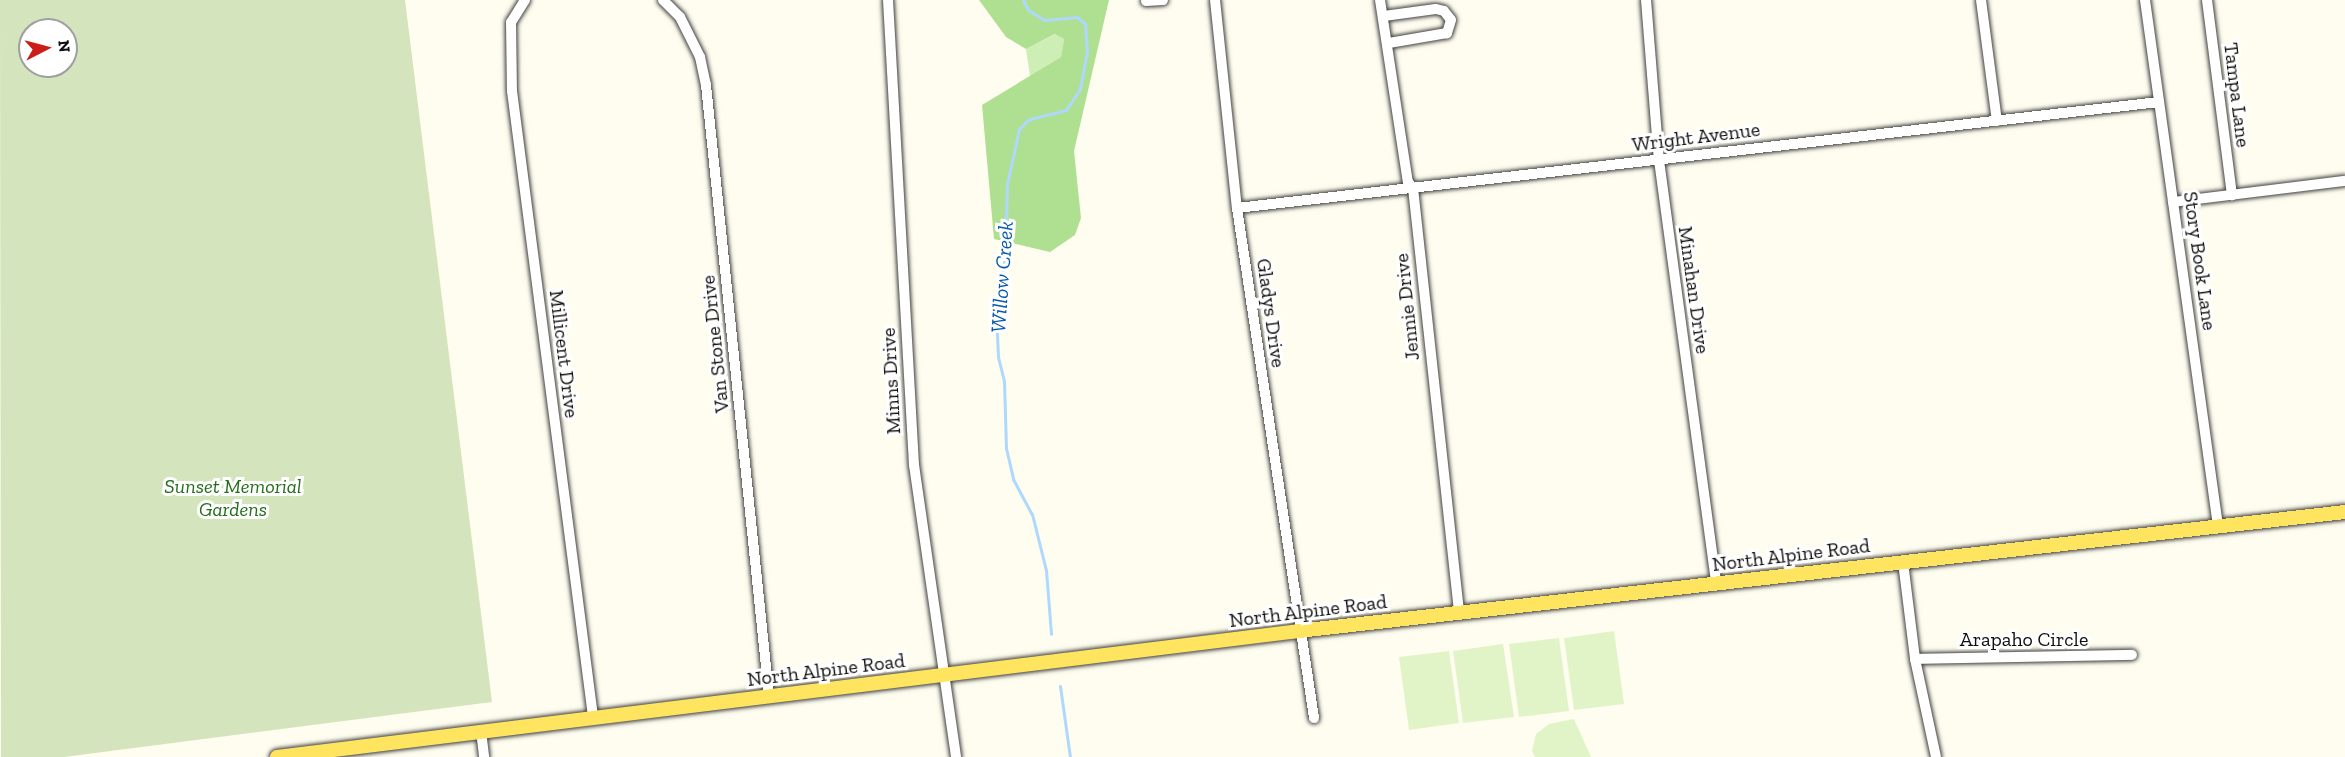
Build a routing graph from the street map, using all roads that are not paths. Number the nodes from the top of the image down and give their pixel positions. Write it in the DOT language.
graph roads {
  1 [pos="525,0"];
  2 [pos="663,0"];
  3 [pos="888,0"];
  4 [pos="1163,0"];
  5 [pos="1215,0"];
  6 [pos="1380,0"];
  7 [pos="1646,0"];
  8 [pos="1982,0"];
  9 [pos="2145,0"];
  10 [pos="2207,0"];
  11 [pos="1146,1"];
  12 [pos="1384,16"];
  13 [pos="1389,43"];
  14 [pos="2159,102"];
  15 [pos="1997,121"];
  16 [pos="1659,160"];
  17 [pos="2345,182"];
  18 [pos="1413,188"];
  19 [pos="2232,195"];
  20 [pos="2173,202"];
  21 [pos="1237,208"];
  22 [pos="2345,512"];
  23 [pos="2218,526"];
  24 [pos="1903,562"];
  25 [pos="1716,584"];
  26 [pos="1459,613"];
  27 [pos="1299,631"];
  28 [pos="2132,655"];
  29 [pos="1916,659"];
  30 [pos="947,676"];
  31 [pos="769,696"];
  32 [pos="593,716"];
  33 [pos="1314,718"];
  34 [pos="481,731"];
  35 [pos="277,757"];
  36 [pos="484,757"];
  37 [pos="956,757"];
  38 [pos="1936,757"];
  1 -- 32 [label="street, Millicent Drive"];
  2 -- 31 [label="street, Van Stone Drive"];
  3 -- 30 [label="street, Minns Drive"];
  4 -- 11 [label="street"];
  5 -- 21 [label="street, Gladys Drive"];
  6 -- 12 [label="street, Jennie Drive"];
  7 -- 16 [label="street, Minahan Drive"];
  8 -- 15 [label="street"];
  9 -- 14 [label="street, Story Book Lane"];
  10 -- 19 [label="street, Tampa Lane"];
  12 -- 13 [label="street, Jennie Drive"];
  12 -- 13 [label="street"];
  13 -- 18 [label="street, Jennie Drive"];
  14 -- 15 [label="street, Wright Avenue"];
  14 -- 20 [label="street, Story Book Lane"];
  15 -- 16 [label="street, Wright Avenue"];
  16 -- 18 [label="street, Wright Avenue"];
  16 -- 25 [label="street, Minahan Drive"];
  17 -- 19 [label="street"];
  18 -- 21 [label="street, Wright Avenue"];
  18 -- 26 [label="street, Jennie Drive"];
  19 -- 20 [label="street"];
  20 -- 23 [label="street, Story Book Lane"];
  21 -- 27 [label="street, Gladys Drive"];
  22 -- 23 [label="main road, North Alpine Road"];
  23 -- 24 [label="main road, North Alpine Road"];
  24 -- 25 [label="main road, North Alpine Road"];
  24 -- 29 [label="street"];
  25 -- 26 [label="main road, North Alpine Road"];
  26 -- 27 [label="main road, North Alpine Road"];
  27 -- 30 [label="main road, North Alpine Road"];
  27 -- 33 [label="street, Gladys Drive"];
  28 -- 29 [label="street, Arapaho Circle"];
  29 -- 38 [label="street"];
  30 -- 31 [label="main road, North Alpine Road"];
  30 -- 37 [label="street, Minns Drive"];
  31 -- 32 [label="main road, North Alpine Road"];
  32 -- 34 [label="main road, North Alpine Road"];
  34 -- 35 [label="main road, North Alpine Road"];
  34 -- 36 [label="street"];
}
